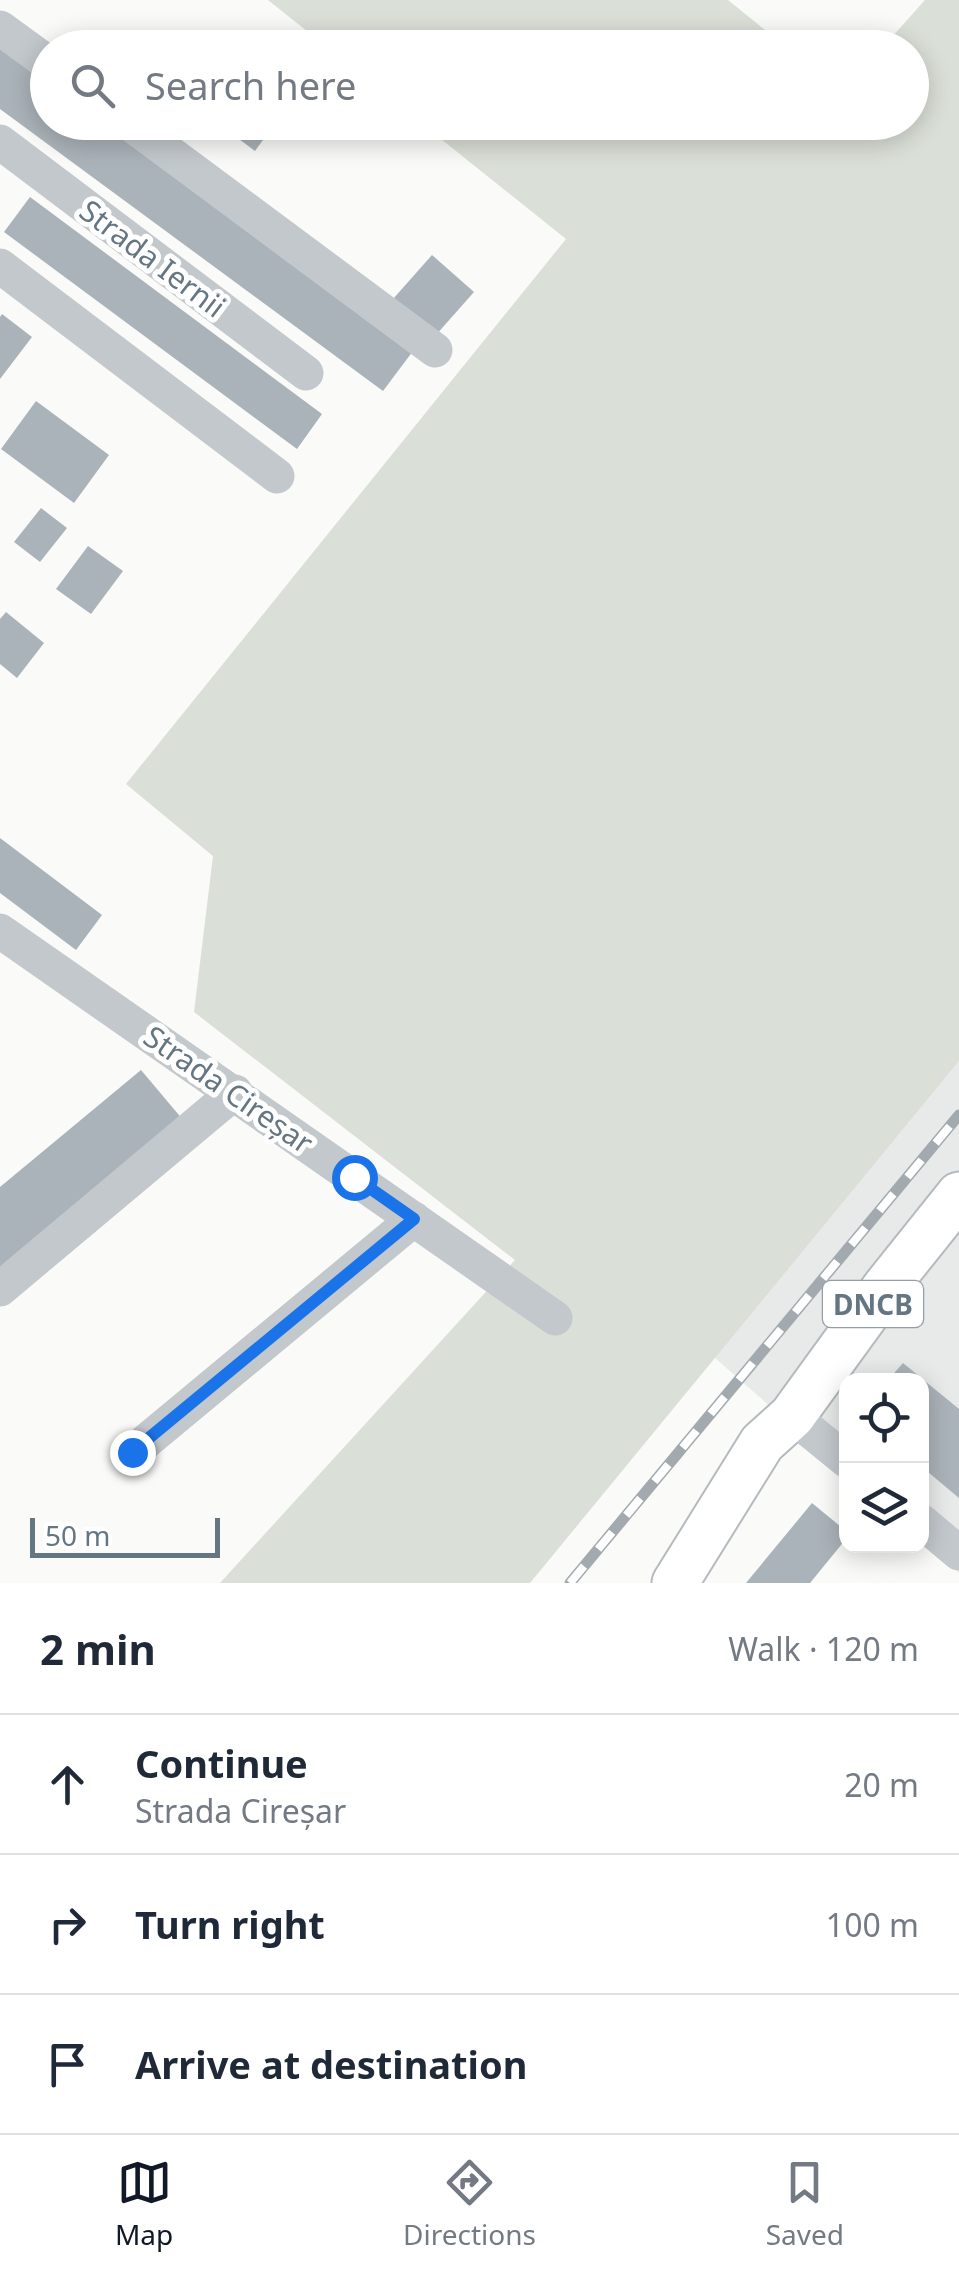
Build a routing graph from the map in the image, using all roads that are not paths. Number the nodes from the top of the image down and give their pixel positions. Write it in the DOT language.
graph roads {
  1 [pos="0,28"];
  2 [pos="30,50"];
  3 [pos="152,140"];
  4 [pos="0,142"];
  5 [pos="0,266"];
  6 [pos="436,350"];
  7 [pos="306,373"];
  8 [pos="276,476"];
  9 [pos="0,930"];
  10 [pos="235,1092"];
  11 [pos="959,1195"];
  12 [pos="414,1219"];
  13 [pos="0,1288"];
  14 [pos="555,1318"];
  15 [pos="792,1416"];
  16 [pos="132,1452"];
  17 [pos="839,1454"];
  18 [pos="929,1528"];
  19 [pos="959,1553"];
  20 [pos="674,1583"];
  21 [pos="711,1583"];
  1 -- 2 [label="street"];
  3 -- 6 [label="street"];
  4 -- 7 [label="street, Strada Iernii"];
  5 -- 8 [label="street"];
  9 -- 10 [label="street, Strada Cireșar"];
  10 -- 12 [label="street, Strada Cireșar"];
  10 -- 13 [label="street"];
  11 -- 15 [label="main road, DNCB"];
  12 -- 14 [label="street, Strada Cireșar"];
  12 -- 16 [label="street"];
  15 -- 17 [label="street"];
  15 -- 20 [label="main road, DNCB"];
  15 -- 21 [label="main road, DNCB"];
  18 -- 19 [label="street"];
}
